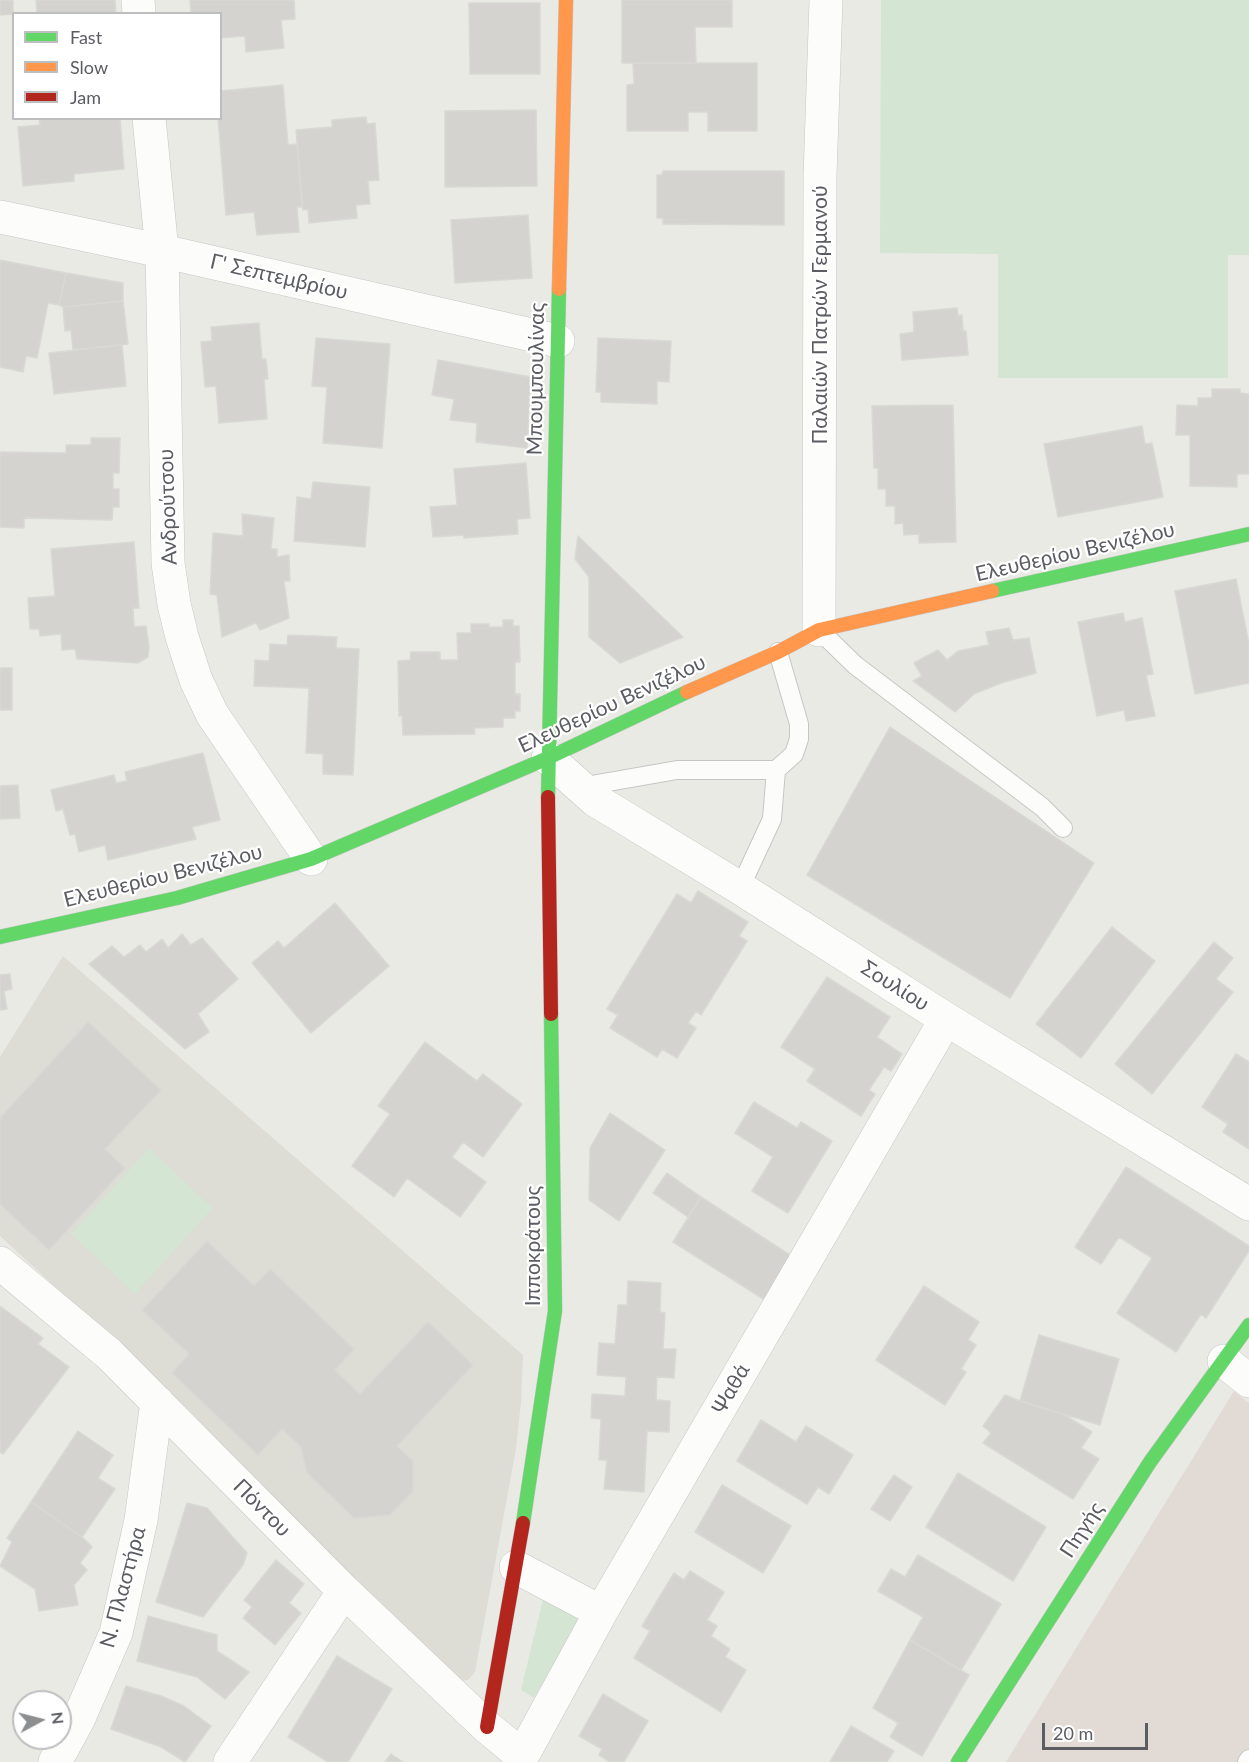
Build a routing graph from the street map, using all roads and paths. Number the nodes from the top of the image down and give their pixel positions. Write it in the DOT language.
graph roads {
  1 [pos="566,0"];
  2 [pos="826,0"];
  3 [pos="149,120"];
  4 [pos="0,217"];
  5 [pos="162,251"];
  6 [pos="558,341"];
  7 [pos="1249,534"];
  8 [pos="819,630"];
  9 [pos="778,652"];
  10 [pos="548,758"];
  11 [pos="776,770"];
  12 [pos="580,786"];
  13 [pos="1063,828"];
  14 [pos="311,859"];
  15 [pos="740,888"];
  16 [pos="0,937"];
  17 [pos="946,1019"];
  18 [pos="1249,1204"];
  19 [pos="0,1263"];
  20 [pos="1249,1325"];
  21 [pos="1224,1361"];
  22 [pos="1249,1381"];
  23 [pos="157,1402"];
  24 [pos="516,1567"];
  25 [pos="344,1591"];
  26 [pos="601,1612"];
  27 [pos="487,1727"];
  28 [pos="520,1759"];
  29 [pos="55,1762"];
  30 [pos="230,1762"];
  31 [pos="958,1762"];
  1 -- 6 [label="main road, Μπουμπουλίνας"];
  2 -- 8 [label="street, Παλαιών Πατρών Γερμανού"];
  3 -- 5 [label="street, Ανδρούτσου"];
  4 -- 5 [label="street, Γ' Σεπτεμβρίου"];
  5 -- 6 [label="street, Γ' Σεπτεμβρίου"];
  5 -- 14 [label="street, Ανδρούτσου"];
  6 -- 10 [label="main road, Μπουμπουλίνας"];
  7 -- 8 [label="main road, Ελευθερίου Βενιζέλου"];
  8 -- 9 [label="main road, Ελευθερίου Βενιζέλου"];
  8 -- 13 [label="lane"];
  9 -- 10 [label="main road, Ελευθερίου Βενιζέλου"];
  9 -- 11 [label="lane"];
  10 -- 12 [label="street, Σουλίου"];
  10 -- 14 [label="main road, Ελευθερίου Βενιζέλου"];
  10 -- 24 [label="main road, Ιπποκράτους"];
  11 -- 12 [label="lane"];
  11 -- 15 [label="lane"];
  12 -- 15 [label="street, Σουλίου"];
  14 -- 16 [label="main road, Ελευθερίου Βενιζέλου"];
  15 -- 17 [label="street, Σουλίου"];
  17 -- 18 [label="street, Σουλίου"];
  17 -- 26 [label="street, Ψαθά"];
  19 -- 23 [label="street, Πόντου"];
  20 -- 21 [label="main road, Πηγής"];
  21 -- 22 [label="street"];
  21 -- 31 [label="main road, Πηγής"];
  23 -- 25 [label="street, Πόντου"];
  23 -- 29 [label="street, Ν. Πλαστήρα"];
  24 -- 26 [label="street"];
  24 -- 27 [label="main road, Ιπποκράτους"];
  25 -- 27 [label="street, Πόντου"];
  25 -- 30 [label="street"];
  26 -- 28 [label="street, Ψαθά"];
  27 -- 28 [label="street, Πόντου"];
}
